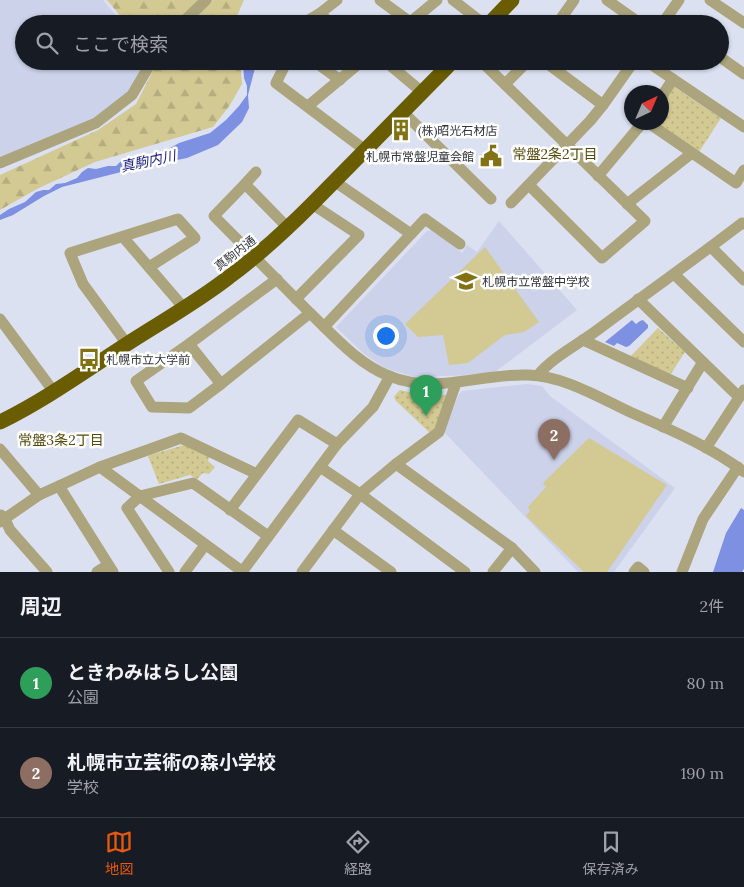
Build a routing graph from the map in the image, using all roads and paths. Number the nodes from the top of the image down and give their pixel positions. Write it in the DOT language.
graph roads {
  1 [pos="206,0"];
  2 [pos="337,0"];
  3 [pos="380,0"];
  4 [pos="437,0"];
  5 [pos="453,0"];
  6 [pos="512,0"];
  7 [pos="574,0"];
  8 [pos="607,0"];
  9 [pos="679,0"];
  10 [pos="710,0"];
  11 [pos="319,14"];
  12 [pos="190,15"];
  13 [pos="399,15"];
  14 [pos="419,15"];
  15 [pos="472,15"];
  16 [pos="498,15"];
  17 [pos="565,15"];
  18 [pos="628,15"];
  19 [pos="670,15"];
  20 [pos="744,23"];
  21 [pos="729,64"];
  22 [pos="147,70"];
  23 [pos="282,70"];
  24 [pos="326,70"];
  25 [pos="352,70"];
  26 [pos="396,70"];
  27 [pos="444,70"];
  28 [pos="490,70"];
  29 [pos="519,70"];
  30 [pos="556,70"];
  31 [pos="624,70"];
  32 [pos="660,70"];
  33 [pos="744,74"];
  34 [pos="673,79"];
  35 [pos="340,80"];
  36 [pos="505,84"];
  37 [pos="669,85"];
  38 [pos="422,92"];
  39 [pos="603,105"];
  40 [pos="308,106"];
  41 [pos="403,112"];
  42 [pos="744,128"];
  43 [pos="636,130"];
  44 [pos="658,130"];
  45 [pos="567,146"];
  46 [pos="365,150"];
  47 [pos="692,154"];
  48 [pos="0,163"];
  49 [pos="744,170"];
  50 [pos="256,172"];
  51 [pos="598,176"];
  52 [pos="334,181"];
  53 [pos="245,184"];
  54 [pos="529,185"];
  55 [pos="491,199"];
  56 [pos="312,204"];
  57 [pos="512,204"];
  58 [pos="626,204"];
  59 [pos="744,224"];
  60 [pos="288,228"];
  61 [pos="411,234"];
  62 [pos="123,237"];
  63 [pos="460,244"];
  64 [pos="711,248"];
  65 [pos="256,257"];
  66 [pos="149,267"];
  67 [pos="674,274"];
  68 [pos="277,279"];
  69 [pos="744,280"];
  70 [pos="296,299"];
  71 [pos="638,299"];
  72 [pos="184,308"];
  73 [pos="310,313"];
  74 [pos="0,319"];
  75 [pos="324,327"];
  76 [pos="583,340"];
  77 [pos="744,342"];
  78 [pos="127,344"];
  79 [pos="189,344"];
  80 [pos="703,362"];
  81 [pos="390,376"];
  82 [pos="538,376"];
  83 [pos="456,383"];
  84 [pos="221,384"];
  85 [pos="688,388"];
  86 [pos="54,392"];
  87 [pos="742,393"];
  88 [pos="0,422"];
  89 [pos="663,427"];
  90 [pos="337,444"];
  91 [pos="706,448"];
  92 [pos="0,449"];
  93 [pos="396,464"];
  94 [pos="100,467"];
  95 [pos="320,467"];
  96 [pos="741,470"];
  97 [pos="257,474"];
  98 [pos="59,486"];
  99 [pos="360,494"];
  100 [pos="39,495"];
  101 [pos="140,496"];
  102 [pos="230,510"];
  103 [pos="2,518"];
  104 [pos="333,530"];
  105 [pos="268,536"];
  106 [pos="205,545"];
  107 [pos="512,548"];
  108 [pos="110,568"];
  109 [pos="309,570"];
  110 [pos="47,572"];
  111 [pos="97,572"];
  112 [pos="169,572"];
  113 [pos="185,572"];
  114 [pos="242,572"];
  115 [pos="391,572"];
  116 [pos="465,572"];
  117 [pos="493,572"];
  118 [pos="535,572"];
  119 [pos="634,572"];
  120 [pos="644,572"];
  121 [pos="682,572"];
  1 -- 12 [label="street"];
  2 -- 11 [label="street"];
  3 -- 13 [label="street"];
  4 -- 14 [label="street"];
  5 -- 15 [label="street"];
  6 -- 16 [label="highway"];
  7 -- 17 [label="street"];
  8 -- 18 [label="street"];
  9 -- 19 [label="street"];
  10 -- 20 [label="street"];
  21 -- 33 [label="street"];
  22 -- 48 [label="street"];
  23 -- 40 [label="street"];
  24 -- 35 [label="street"];
  25 -- 35 [label="street"];
  26 -- 38 [label="street"];
  27 -- 38 [label="highway, 真駒内通"];
  28 -- 36 [label="street"];
  29 -- 36 [label="street"];
  30 -- 39 [label="street"];
  31 -- 39 [label="street"];
  32 -- 34 [label="street"];
  34 -- 37 [label="street"];
  34 -- 42 [label="street"];
  35 -- 40 [label="street"];
  36 -- 45 [label="street"];
  38 -- 41 [label="highway, 真駒内通"];
  39 -- 45 [label="street"];
  40 -- 46 [label="street"];
  41 -- 46 [label="highway, 真駒内通"];
  41 -- 55 [label="street"];
  43 -- 51 [label="street"];
  44 -- 47 [label="street"];
  45 -- 51 [label="street"];
  45 -- 54 [label="street"];
  46 -- 52 [label="highway, 真駒内通"];
  47 -- 49 [label="street"];
  47 -- 58 [label="street"];
  50 -- 53 [label="street"];
  51 -- 58 [label="street"];
  52 -- 56 [label="highway, 真駒内通"];
  52 -- 61 [label="street"];
  53 -- 60 [label="street"];
  53 -- 65 [label="street"];
  54 -- 57 [label="street"];
  54 -- 58 [label="street"];
  56 -- 60 [label="highway, 真駒内通"];
  56 -- 70 [label="street"];
  59 -- 64 [label="street"];
  60 -- 65 [label="highway, 真駒内通"];
  61 -- 63 [label="street"];
  61 -- 75 [label="street"];
  62 -- 66 [label="street"];
  62 -- 66 [label="street"];
  62 -- 78 [label="street"];
  64 -- 67 [label="street"];
  64 -- 69 [label="street"];
  65 -- 68 [label="street"];
  65 -- 72 [label="highway, 真駒内通"];
  66 -- 72 [label="street"];
  67 -- 71 [label="street"];
  67 -- 77 [label="street"];
  68 -- 70 [label="street"];
  68 -- 79 [label="street"];
  70 -- 73 [label="street"];
  71 -- 76 [label="street"];
  71 -- 80 [label="street"];
  72 -- 78 [label="highway, 真駒内通"];
  73 -- 75 [label="street"];
  73 -- 84 [label="street"];
  74 -- 86 [label="street"];
  75 -- 81 [label="street"];
  76 -- 82 [label="street"];
  76 -- 85 [label="street"];
  78 -- 86 [label="highway, 真駒内通"];
  79 -- 84 [label="street"];
  79 -- 84 [label="street"];
  80 -- 85 [label="street"];
  80 -- 87 [label="street"];
  81 -- 83 [label="street"];
  81 -- 90 [label="street"];
  82 -- 83 [label="street"];
  82 -- 89 [label="street"];
  83 -- 93 [label="street"];
  85 -- 89 [label="street"];
  86 -- 88 [label="highway, 真駒内通"];
  87 -- 91 [label="street"];
  89 -- 91 [label="street"];
  90 -- 95 [label="street"];
  90 -- 97 [label="street"];
  91 -- 96 [label="street"];
  92 -- 100 [label="street"];
  93 -- 99 [label="street"];
  93 -- 107 [label="street"];
  94 -- 97 [label="street"];
  94 -- 98 [label="street"];
  94 -- 101 [label="street"];
  95 -- 99 [label="street"];
  95 -- 105 [label="street"];
  96 -- 121 [label="street"];
  97 -- 102 [label="street"];
  98 -- 100 [label="street"];
  98 -- 108 [label="street"];
  99 -- 104 [label="street"];
  99 -- 116 [label="street"];
  100 -- 103 [label="street"];
  101 -- 102 [label="street"];
  101 -- 106 [label="street"];
  101 -- 112 [label="street"];
  102 -- 105 [label="street"];
  103 -- 110 [label="street"];
  104 -- 109 [label="street"];
  104 -- 115 [label="street"];
  105 -- 114 [label="street"];
  106 -- 113 [label="street"];
  106 -- 114 [label="street"];
  107 -- 117 [label="street"];
  107 -- 118 [label="street"];
  108 -- 111 [label="street"];
  119 -- 120 [label="street"];
}
